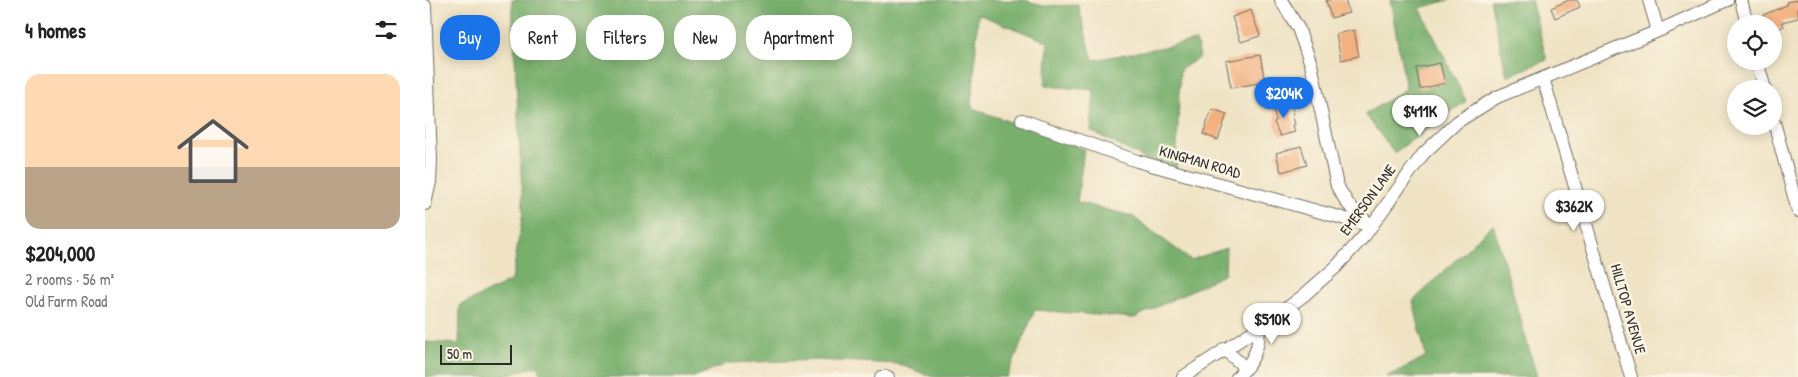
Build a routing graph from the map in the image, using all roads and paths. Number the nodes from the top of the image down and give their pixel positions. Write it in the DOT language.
graph roads {
  1 [pos="1281,0"];
  2 [pos="1649,0"];
  3 [pos="1727,0"];
  4 [pos="1741,0"];
  5 [pos="425,6"];
  6 [pos="1745,15"];
  7 [pos="1658,31"];
  8 [pos="1543,78"];
  9 [pos="1022,120"];
  10 [pos="1778,135"];
  11 [pos="425,204"];
  12 [pos="1798,211"];
  13 [pos="1371,226"];
  14 [pos="1258,326"];
  15 [pos="1224,350"];
  16 [pos="1240,374"];
  17 [pos="881,377"];
  18 [pos="888,377"];
  19 [pos="1183,377"];
  20 [pos="1631,377"];
  1 -- 13 [label="street"];
  2 -- 7 [label="street"];
  3 -- 7 [label="street, EMERSON LANE"];
  4 -- 6 [label="street"];
  5 -- 11 [label="street"];
  7 -- 8 [label="street, EMERSON LANE"];
  8 -- 13 [label="street, EMERSON LANE"];
  8 -- 20 [label="street, HILLTOP AVENUE"];
  9 -- 13 [label="street, KINGMAN ROAD"];
  10 -- 12 [label="street"];
  13 -- 14 [label="street, EMERSON LANE"];
  14 -- 15 [label="street, EMERSON LANE"];
  14 -- 16 [label="street"];
  15 -- 16 [label="street"];
  15 -- 19 [label="street, EMERSON LANE"];
  17 -- 18 [label="street"];
}
